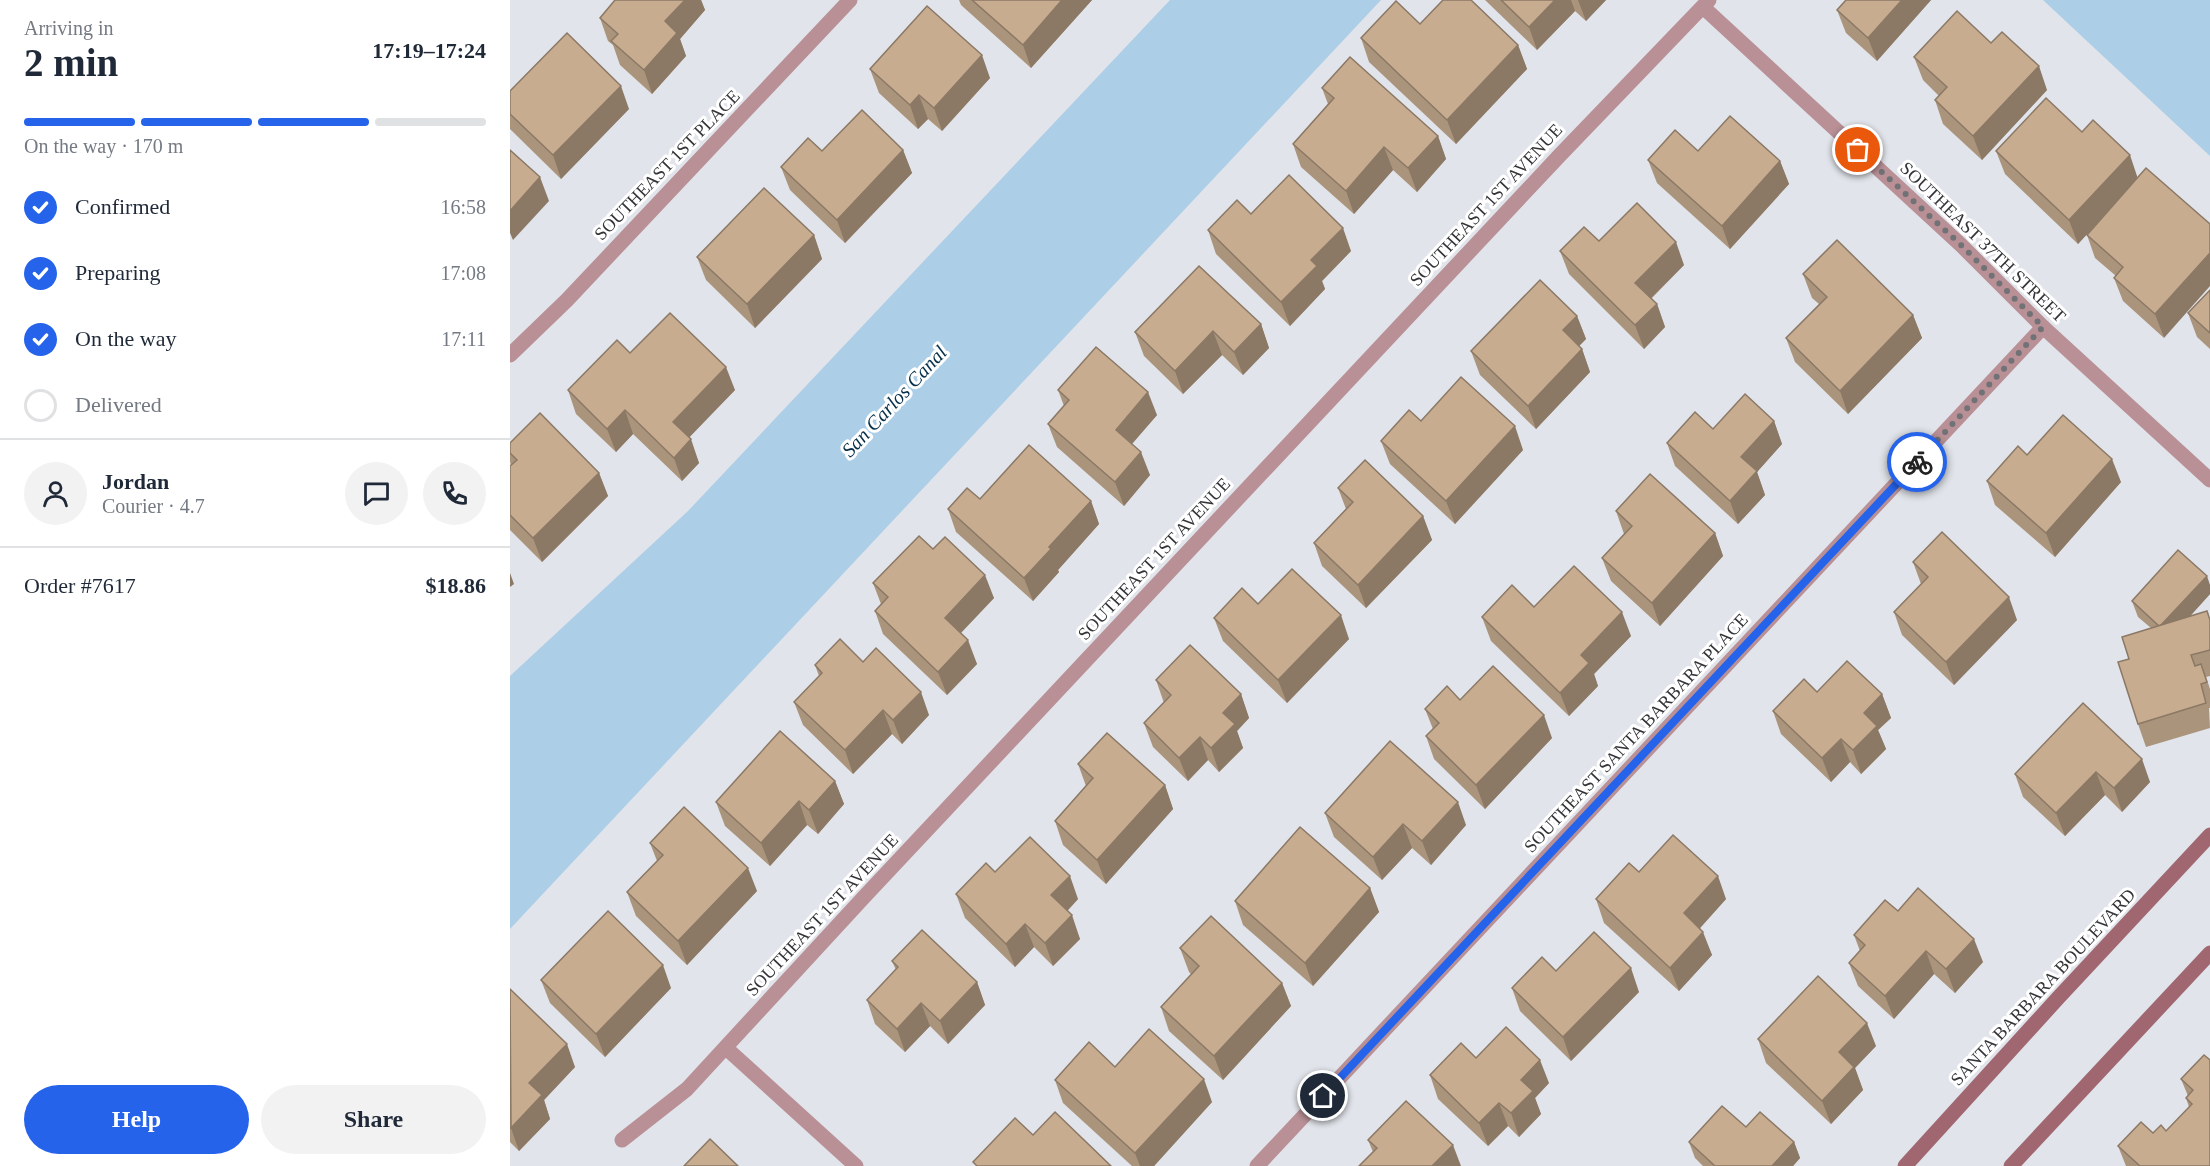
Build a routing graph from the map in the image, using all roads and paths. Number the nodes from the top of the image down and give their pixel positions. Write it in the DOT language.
graph roads {
  1 [pos="850,0"];
  2 [pos="1706,3"];
  3 [pos="2043,327"];
  4 [pos="510,355"];
  5 [pos="2210,480"];
  6 [pos="2210,835"];
  7 [pos="2210,953"];
  8 [pos="726,1048"];
  9 [pos="622,1140"];
  10 [pos="856,1166"];
  11 [pos="1257,1166"];
  12 [pos="1905,1166"];
  13 [pos="2011,1166"];
  1 -- 4 [label="street, SOUTHEAST 1ST PLACE"];
  2 -- 3 [label="street, SOUTHEAST 37TH STREET"];
  2 -- 8 [label="street, SOUTHEAST 1ST AVENUE"];
  3 -- 5 [label="street, SOUTHEAST 37TH STREET"];
  3 -- 11 [label="street, SOUTHEAST SANTA BARBARA PLACE"];
  6 -- 12 [label="main road, SANTA BARBARA BOULEVARD"];
  7 -- 13 [label="main road"];
  8 -- 9 [label="street, SOUTHEAST 1ST AVENUE"];
  8 -- 10 [label="street"];
}
